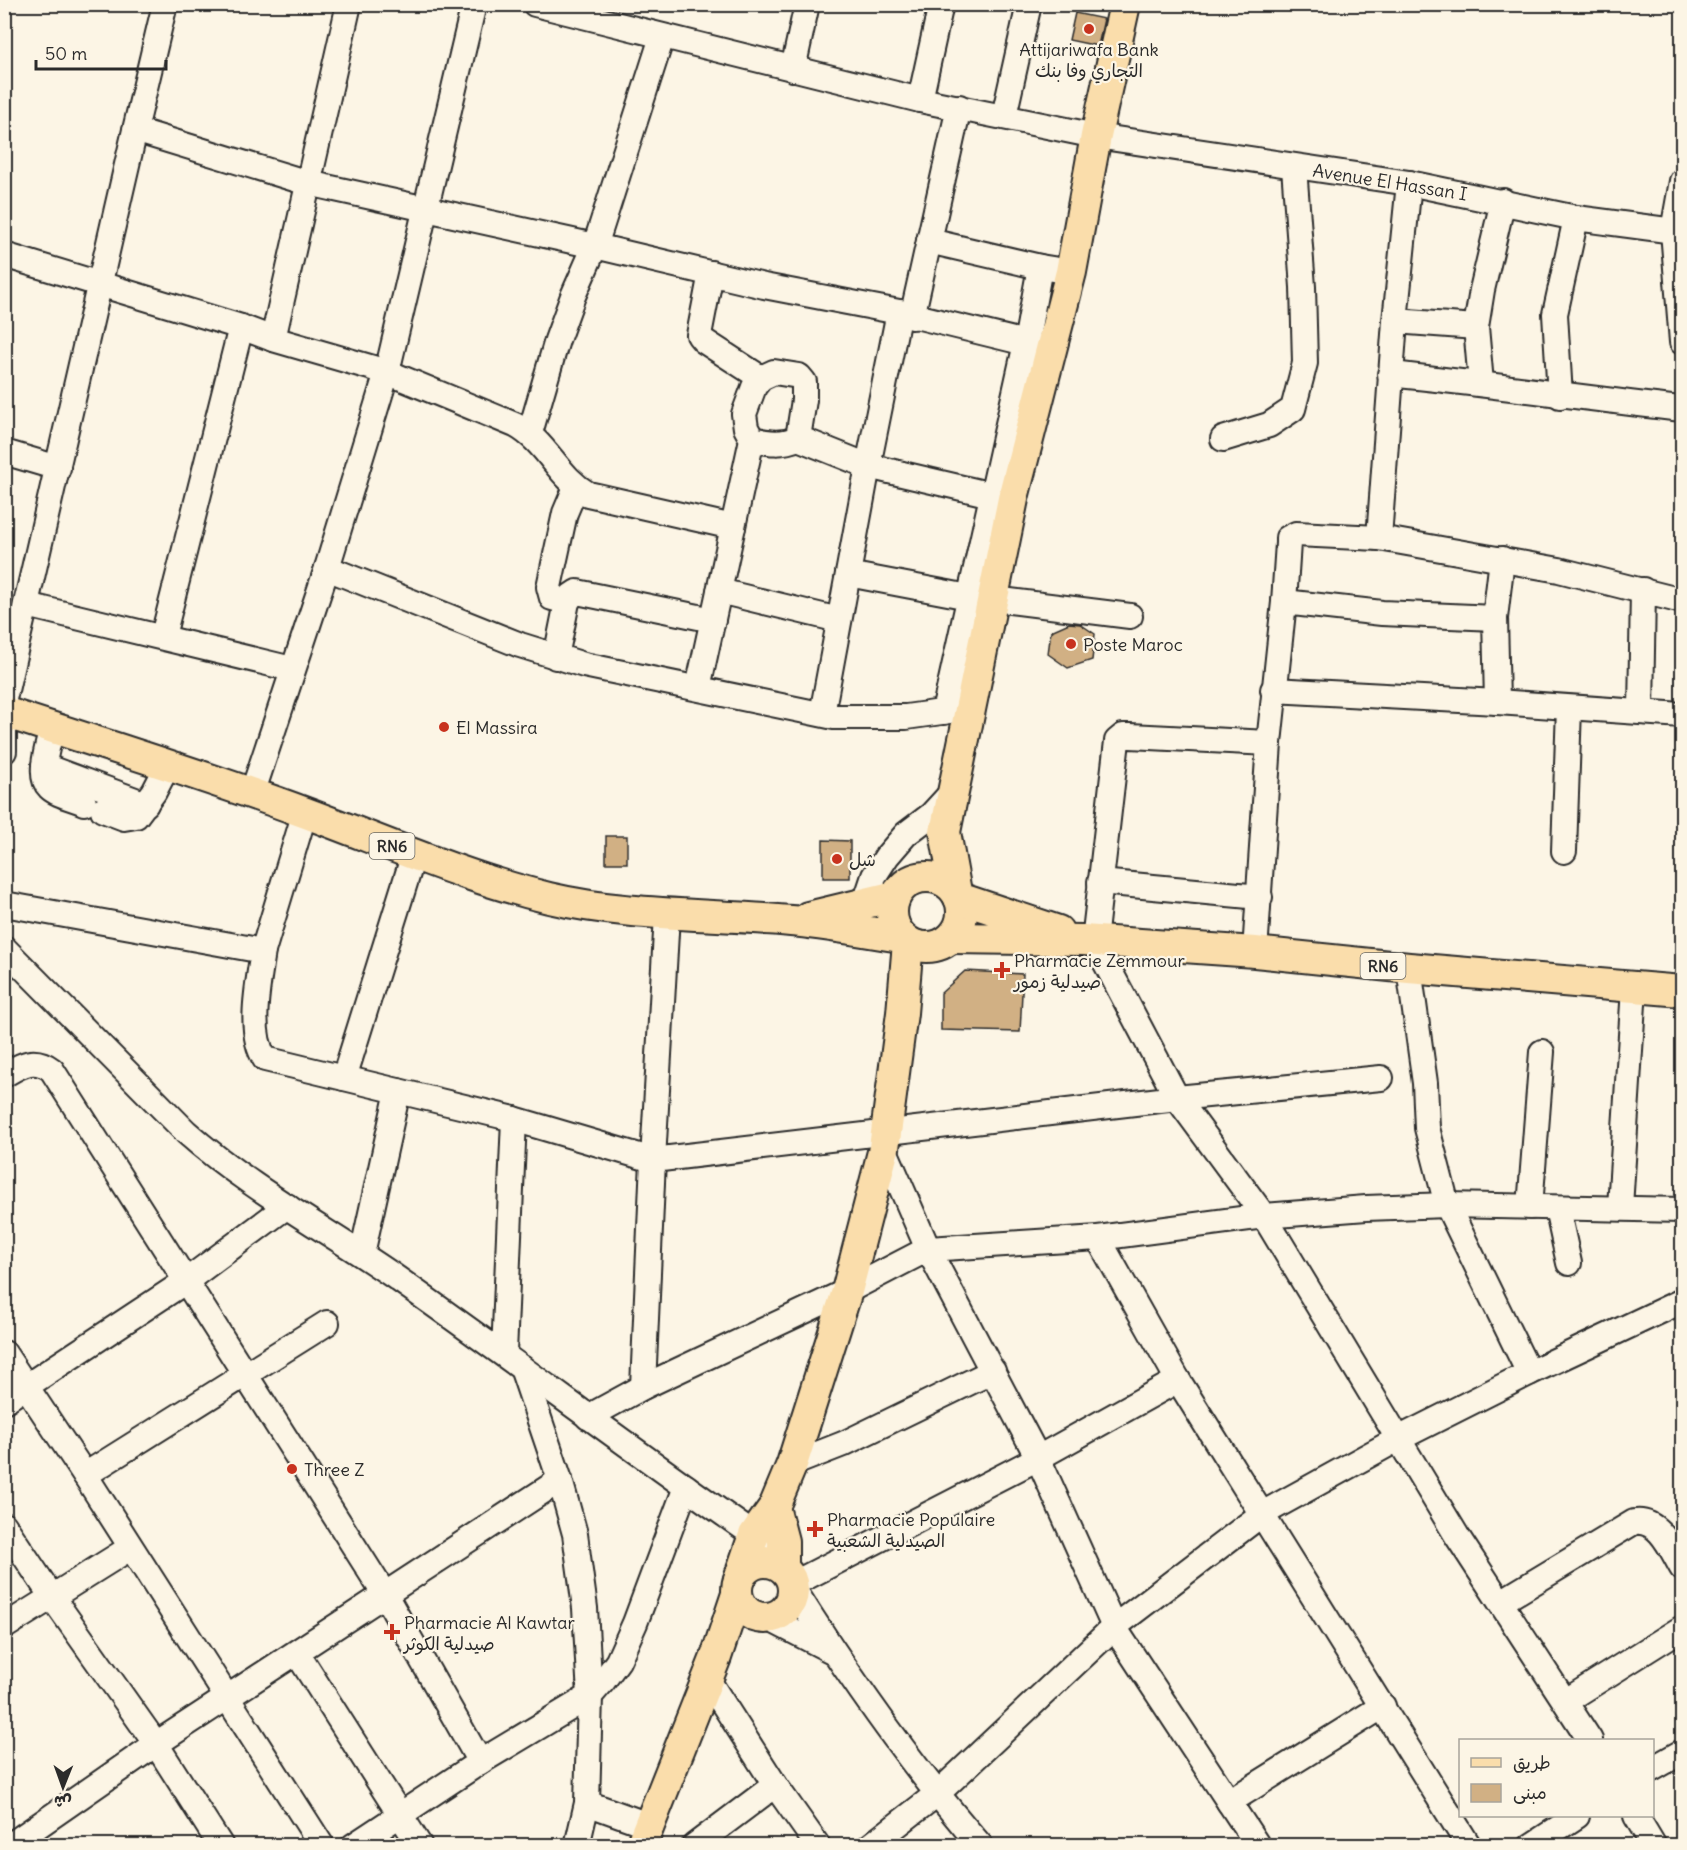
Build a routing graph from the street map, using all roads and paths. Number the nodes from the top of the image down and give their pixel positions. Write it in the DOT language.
graph roads {
  1 [pos="165,4"];
  2 [pos="349,4"];
  3 [pos="474,4"];
  4 [pos="536,4"];
  5 [pos="807,4"];
  6 [pos="940,4"];
  7 [pos="1029,4"];
  8 [pos="1125,4"];
  9 [pos="662,37"];
  10 [pos="793,69"];
  11 [pos="920,100"];
  12 [pos="959,107"];
  13 [pos="1004,116"];
  14 [pos="135,130"];
  15 [pos="1096,136"];
  16 [pos="1294,167"];
  17 [pos="1683,181"];
  18 [pos="308,183"];
  19 [pos="1409,183"];
  20 [pos="1503,201"];
  21 [pos="426,208"];
  22 [pos="1576,218"];
  23 [pos="1678,231"];
  24 [pos="929,241"];
  25 [pos="595,246"];
  26 [pos="4,255"];
  27 [pos="1041,267"];
  28 [pos="1071,272"];
  29 [pos="711,273"];
  30 [pos="100,284"];
  31 [pos="905,315"];
  32 [pos="1395,321"];
  33 [pos="241,327"];
  34 [pos="1476,327"];
  35 [pos="273,339"];
  36 [pos="1683,342"];
  37 [pos="1038,347"];
  38 [pos="387,372"];
  39 [pos="1390,374"];
  40 [pos="761,378"];
  41 [pos="1481,383"];
  42 [pos="1560,396"];
  43 [pos="1683,409"];
  44 [pos="530,433"];
  45 [pos="798,438"];
  46 [pos="752,439"];
  47 [pos="1223,439"];
  48 [pos="4,452"];
  49 [pos="868,466"];
  50 [pos="58,468"];
  51 [pos="576,487"];
  52 [pos="1003,495"];
  53 [pos="733,527"];
  54 [pos="1379,538"];
  55 [pos="1502,560"];
  56 [pos="327,568"];
  57 [pos="848,574"];
  58 [pos="1643,590"];
  59 [pos="719,591"];
  60 [pos="982,598"];
  61 [pos="1683,601"];
  62 [pos="567,602"];
  63 [pos="1284,602"];
  64 [pos="27,605"];
  65 [pos="1130,616"];
  66 [pos="1495,618"];
  67 [pos="712,620"];
  68 [pos="839,620"];
  69 [pos="163,636"];
  70 [pos="556,657"];
  71 [pos="292,669"];
  72 [pos="698,688"];
  73 [pos="1273,690"];
  74 [pos="4,699"];
  75 [pos="1497,702"];
  76 [pos="1569,708"];
  77 [pos="957,710"];
  78 [pos="1641,711"];
  79 [pos="4,712"];
  80 [pos="822,714"];
  81 [pos="1683,715"];
  82 [pos="4,720"];
  83 [pos="52,728"];
  84 [pos="1269,743"];
  85 [pos="4,752"];
  86 [pos="168,765"];
  87 [pos="44,766"];
  88 [pos="954,790"];
  89 [pos="252,794"];
  90 [pos="146,804"];
  91 [pos="305,812"];
  92 [pos="945,832"];
  93 [pos="1564,851"];
  94 [pos="414,854"];
  95 [pos="1100,882"];
  96 [pos="903,888"];
  97 [pos="957,895"];
  98 [pos="1260,897"];
  99 [pos="865,903"];
  100 [pos="4,904"];
  101 [pos="667,915"];
  102 [pos="791,921"];
  103 [pos="922,941"];
  104 [pos="1089,941"];
  105 [pos="4,948"];
  106 [pos="263,951"];
  107 [pos="1255,952"];
  108 [pos="1409,968"];
  109 [pos="1634,988"];
  110 [pos="1683,991"];
  111 [pos="1542,1052"];
  112 [pos="4,1075"];
  113 [pos="344,1078"];
  114 [pos="1381,1078"];
  115 [pos="398,1091"];
  116 [pos="1178,1098"];
  117 [pos="514,1119"];
  118 [pos="884,1141"];
  119 [pos="653,1160"];
  120 [pos="1447,1205"];
  121 [pos="287,1206"];
  122 [pos="1620,1207"];
  123 [pos="1530,1208"];
  124 [pos="1557,1208"];
  125 [pos="1683,1210"];
  126 [pos="1264,1216"];
  127 [pos="1098,1238"];
  128 [pos="928,1249"];
  129 [pos="362,1254"];
  130 [pos="1569,1263"];
  131 [pos="186,1281"];
  132 [pos="847,1291"];
  133 [pos="1680,1308"];
  134 [pos="327,1323"];
  135 [pos="4,1353"];
  136 [pos="513,1361"];
  137 [pos="993,1371"];
  138 [pos="1529,1373"];
  139 [pos="245,1374"];
  140 [pos="1178,1380"];
  141 [pos="28,1387"];
  142 [pos="643,1387"];
  143 [pos="4,1401"];
  144 [pos="588,1417"];
  145 [pos="1398,1439"];
  146 [pos="1038,1458"];
  147 [pos="792,1464"];
  148 [pos="85,1475"];
  149 [pos="560,1480"];
  150 [pos="686,1487"];
  151 [pos="774,1507"];
  152 [pos="1262,1514"];
  153 [pos="4,1525"];
  154 [pos="754,1535"];
  155 [pos="130,1548"];
  156 [pos="1683,1568"];
  157 [pos="788,1570"];
  158 [pos="738,1587"];
  159 [pos="384,1595"];
  160 [pos="52,1597"];
  161 [pos="1501,1602"];
  162 [pos="763,1618"];
  163 [pos="1114,1627"];
  164 [pos="4,1628"];
  165 [pos="1683,1628"];
  166 [pos="297,1653"];
  167 [pos="834,1653"];
  168 [pos="711,1667"];
  169 [pos="590,1696"];
  170 [pos="227,1697"];
  171 [pos="1566,1701"];
  172 [pos="1383,1706"];
  173 [pos="1589,1739"];
  174 [pos="156,1744"];
  175 [pos="1683,1752"];
  176 [pos="480,1762"];
  177 [pos="1654,1768"];
  178 [pos="775,1785"];
  179 [pos="937,1794"];
  180 [pos="1229,1802"];
  181 [pos="587,1803"];
  182 [pos="400,1815"];
  183 [pos="1574,1817"];
  184 [pos="1637,1817"];
  185 [pos="644,1835"];
  186 [pos="9,1845"];
  187 [pos="221,1845"];
  188 [pos="322,1845"];
  189 [pos="353,1845"];
  190 [pos="420,1845"];
  191 [pos="577,1845"];
  192 [pos="694,1845"];
  193 [pos="818,1845"];
  194 [pos="870,1845"];
  195 [pos="981,1845"];
  196 [pos="1258,1845"];
  197 [pos="1469,1845"];
  198 [pos="1531,1845"];
  199 [pos="1654,1845"];
  1 -- 14 [label="street"];
  2 -- 18 [label="street"];
  3 -- 21 [label="street"];
  4 -- 9 [label="street, Avenue El Hassan I"];
  5 -- 10 [label="street"];
  6 -- 11 [label="street"];
  7 -- 13 [label="street"];
  8 -- 15 [label="main road"];
  9 -- 10 [label="street, Avenue El Hassan I"];
  9 -- 25 [label="street"];
  10 -- 11 [label="street, Avenue El Hassan I"];
  11 -- 12 [label="street, Avenue El Hassan I"];
  12 -- 13 [label="street, Avenue El Hassan I"];
  12 -- 24 [label="street"];
  13 -- 15 [label="street, Avenue El Hassan I"];
  14 -- 18 [label="street"];
  14 -- 30 [label="street"];
  15 -- 16 [label="street, Avenue El Hassan I"];
  15 -- 28 [label="main road"];
  16 -- 19 [label="street, Avenue El Hassan I"];
  16 -- 47 [label="street"];
  17 -- 23 [label="street"];
  18 -- 21 [label="street"];
  18 -- 35 [label="street"];
  19 -- 20 [label="street, Avenue El Hassan I"];
  19 -- 32 [label="street"];
  20 -- 22 [label="street, Avenue El Hassan I"];
  20 -- 34 [label="street"];
  21 -- 25 [label="street"];
  21 -- 38 [label="street"];
  22 -- 23 [label="street, Avenue El Hassan I"];
  22 -- 42 [label="street"];
  23 -- 36 [label="street"];
  24 -- 27 [label="street"];
  24 -- 31 [label="street"];
  25 -- 29 [label="street"];
  25 -- 44 [label="street"];
  26 -- 30 [label="street"];
  27 -- 28 [label="street"];
  27 -- 37 [label="street"];
  28 -- 37 [label="main road"];
  29 -- 31 [label="street"];
  29 -- 40 [label="street"];
  30 -- 33 [label="street"];
  30 -- 50 [label="street"];
  31 -- 37 [label="street"];
  31 -- 49 [label="street"];
  32 -- 34 [label="street"];
  32 -- 39 [label="street"];
  33 -- 35 [label="street"];
  33 -- 69 [label="street"];
  34 -- 41 [label="street"];
  35 -- 38 [label="street"];
  37 -- 52 [label="main road"];
  38 -- 44 [label="street"];
  38 -- 56 [label="street"];
  39 -- 41 [label="street"];
  39 -- 54 [label="street"];
  40 -- 45 [label="street"];
  40 -- 46 [label="street"];
  41 -- 42 [label="street"];
  42 -- 43 [label="street"];
  44 -- 51 [label="street"];
  45 -- 46 [label="street"];
  45 -- 49 [label="street"];
  46 -- 53 [label="street"];
  48 -- 50 [label="street"];
  49 -- 52 [label="street"];
  49 -- 57 [label="street"];
  50 -- 64 [label="street"];
  51 -- 53 [label="street"];
  51 -- 62 [label="street"];
  52 -- 60 [label="main road"];
  53 -- 59 [label="street"];
  54 -- 55 [label="street"];
  54 -- 63 [label="street"];
  55 -- 58 [label="street"];
  55 -- 66 [label="street"];
  56 -- 70 [label="street"];
  56 -- 71 [label="street"];
  57 -- 60 [label="street"];
  57 -- 68 [label="street"];
  58 -- 61 [label="street"];
  58 -- 78 [label="street"];
  59 -- 67 [label="street"];
  59 -- 68 [label="street"];
  60 -- 65 [label="street"];
  60 -- 77 [label="main road"];
  62 -- 67 [label="street"];
  62 -- 70 [label="street"];
  63 -- 66 [label="street"];
  63 -- 73 [label="street"];
  64 -- 69 [label="street"];
  64 -- 74 [label="street"];
  66 -- 75 [label="street"];
  67 -- 72 [label="street"];
  68 -- 80 [label="street"];
  69 -- 71 [label="street"];
  70 -- 72 [label="street"];
  71 -- 89 [label="street"];
  72 -- 80 [label="street"];
  73 -- 75 [label="street"];
  73 -- 84 [label="street"];
  75 -- 76 [label="street"];
  76 -- 78 [label="street"];
  76 -- 93 [label="street"];
  77 -- 80 [label="street"];
  77 -- 88 [label="main road"];
  78 -- 81 [label="street"];
  79 -- 83 [label="main road, RN6"];
  82 -- 85 [label="street"];
  83 -- 86 [label="main road, RN6"];
  83 -- 87 [label="street"];
  84 -- 95 [label="street"];
  84 -- 98 [label="street"];
  86 -- 89 [label="main road, RN6"];
  86 -- 90 [label="street"];
  87 -- 90 [label="street"];
  87 -- 90 [label="street"];
  88 -- 92 [label="main road"];
  88 -- 99 [label="street"];
  89 -- 91 [label="main road, RN6"];
  91 -- 94 [label="main road, RN6"];
  91 -- 106 [label="street"];
  92 -- 96 [label="main road"];
  92 -- 97 [label="main road"];
  94 -- 101 [label="main road, RN6"];
  94 -- 113 [label="street"];
  95 -- 98 [label="street"];
  95 -- 104 [label="street"];
  96 -- 97 [label="main road, RN6"];
  96 -- 99 [label="main road, RN6"];
  96 -- 103 [label="main road"];
  97 -- 103 [label="main road"];
  97 -- 104 [label="main road, RN6"];
  98 -- 107 [label="street"];
  99 -- 102 [label="main road, RN6"];
  100 -- 106 [label="street"];
  101 -- 102 [label="main road, RN6"];
  101 -- 119 [label="street"];
  102 -- 103 [label="main road, RN6"];
  103 -- 104 [label="main road, RN6"];
  103 -- 118 [label="main road"];
  104 -- 107 [label="main road, RN6"];
  104 -- 116 [label="street"];
  105 -- 121 [label="street"];
  106 -- 113 [label="street"];
  107 -- 108 [label="main road, RN6"];
  108 -- 109 [label="main road, RN6"];
  108 -- 120 [label="street"];
  109 -- 110 [label="main road, RN6"];
  109 -- 122 [label="street"];
  111 -- 123 [label="street"];
  112 -- 131 [label="street"];
  113 -- 115 [label="street"];
  114 -- 116 [label="street"];
  115 -- 117 [label="street"];
  115 -- 129 [label="street"];
  116 -- 118 [label="street"];
  116 -- 126 [label="street"];
  117 -- 119 [label="street"];
  117 -- 136 [label="street"];
  118 -- 119 [label="street"];
  118 -- 128 [label="street"];
  118 -- 132 [label="main road"];
  119 -- 142 [label="street"];
  120 -- 123 [label="street"];
  120 -- 126 [label="street"];
  120 -- 138 [label="street"];
  121 -- 129 [label="street"];
  121 -- 131 [label="street"];
  122 -- 124 [label="street"];
  122 -- 125 [label="street"];
  123 -- 124 [label="street"];
  124 -- 130 [label="street"];
  126 -- 127 [label="street"];
  126 -- 145 [label="street"];
  127 -- 128 [label="street"];
  127 -- 140 [label="street"];
  128 -- 132 [label="street"];
  128 -- 137 [label="street"];
  129 -- 136 [label="street"];
  131 -- 139 [label="street"];
  131 -- 141 [label="street"];
  132 -- 142 [label="street"];
  132 -- 147 [label="main road"];
  133 -- 138 [label="street"];
  134 -- 139 [label="street"];
  135 -- 141 [label="street"];
  136 -- 144 [label="street"];
  136 -- 149 [label="street"];
  137 -- 146 [label="street"];
  137 -- 147 [label="street"];
  138 -- 145 [label="street"];
  139 -- 148 [label="street"];
  139 -- 159 [label="street"];
  140 -- 146 [label="street"];
  140 -- 152 [label="street"];
  141 -- 143 [label="street"];
  141 -- 148 [label="street"];
  142 -- 144 [label="street"];
  144 -- 150 [label="street"];
  145 -- 152 [label="street"];
  145 -- 161 [label="street"];
  146 -- 157 [label="street"];
  146 -- 163 [label="street"];
  147 -- 151 [label="main road"];
  148 -- 155 [label="street"];
  149 -- 159 [label="street"];
  149 -- 169 [label="street"];
  150 -- 154 [label="street"];
  150 -- 169 [label="street"];
  151 -- 154 [label="main road"];
  151 -- 157 [label="main road"];
  152 -- 163 [label="street"];
  152 -- 172 [label="street"];
  153 -- 160 [label="street"];
  154 -- 157 [label="street"];
  154 -- 158 [label="main road"];
  155 -- 160 [label="street"];
  155 -- 170 [label="street"];
  156 -- 161 [label="street"];
  157 -- 158 [label="main road"];
  157 -- 162 [label="main road"];
  157 -- 167 [label="street"];
  158 -- 162 [label="main road"];
  158 -- 168 [label="main road"];
  159 -- 166 [label="street"];
  159 -- 176 [label="street"];
  160 -- 164 [label="street"];
  160 -- 174 [label="street"];
  161 -- 171 [label="street"];
  162 -- 167 [label="street"];
  162 -- 168 [label="main road"];
  163 -- 179 [label="street"];
  163 -- 180 [label="street"];
  165 -- 171 [label="street"];
  166 -- 170 [label="street"];
  166 -- 182 [label="street"];
  167 -- 179 [label="street"];
  168 -- 178 [label="street"];
  168 -- 185 [label="main road"];
  169 -- 176 [label="street"];
  169 -- 181 [label="street"];
  170 -- 174 [label="street"];
  170 -- 188 [label="street"];
  171 -- 173 [label="street"];
  172 -- 180 [label="street"];
  172 -- 197 [label="street"];
  174 -- 186 [label="street"];
  174 -- 187 [label="street"];
  175 -- 177 [label="street"];
  176 -- 182 [label="street"];
  178 -- 192 [label="street"];
  178 -- 193 [label="street"];
  179 -- 194 [label="street"];
  179 -- 195 [label="street"];
  180 -- 196 [label="street"];
  181 -- 185 [label="street"];
  181 -- 191 [label="street"];
  182 -- 189 [label="street"];
  182 -- 190 [label="street"];
  183 -- 198 [label="street"];
  184 -- 199 [label="street"];
}
